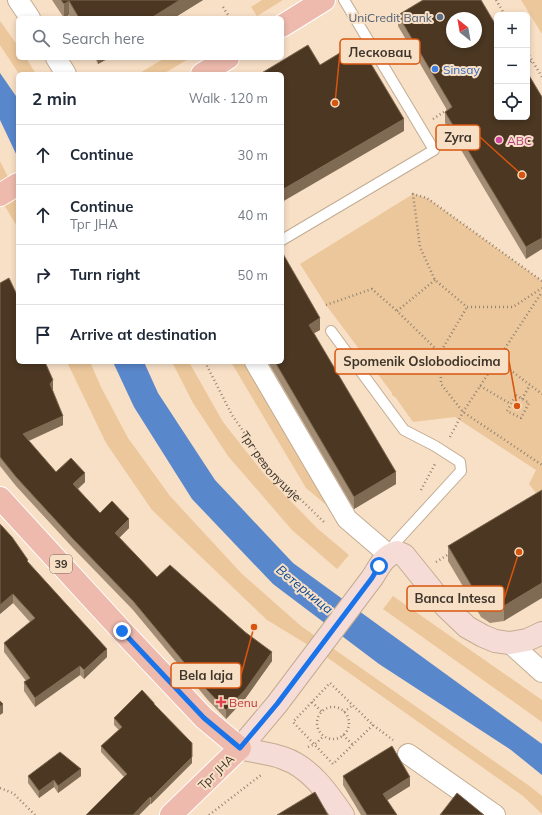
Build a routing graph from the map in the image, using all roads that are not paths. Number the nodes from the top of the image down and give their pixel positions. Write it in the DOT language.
graph roads {
  1 [pos="18,0"];
  2 [pos="324,0"];
  3 [pos="344,0"];
  4 [pos="29,16"];
  5 [pos="284,25"];
  6 [pos="57,60"];
  7 [pos="225,60"];
  8 [pos="65,72"];
  9 [pos="205,72"];
  10 [pos="284,239"];
  11 [pos="331,331"];
  12 [pos="256,364"];
  13 [pos="0,498"];
  14 [pos="389,555"];
  15 [pos="542,634"];
  16 [pos="510,642"];
  17 [pos="542,672"];
  18 [pos="240,748"];
  19 [pos="408,754"];
  20 [pos="171,815"];
  21 [pos="343,815"];
  22 [pos="495,815"];
  1 -- 4 [label="street"];
  2 -- 5 [label="main road"];
  3 -- 10 [label="lane"];
  6 -- 8 [label="street"];
  7 -- 9 [label="main road"];
  11 -- 14 [label="lane"];
  12 -- 14 [label="street"];
  13 -- 18 [label="main road, 39"];
  14 -- 16 [label="street"];
  14 -- 18 [label="street, Трг ЈНА"];
  15 -- 16 [label="street"];
  16 -- 17 [label="street"];
  18 -- 20 [label="main road, Трг ЈНА"];
  18 -- 21 [label="street"];
  19 -- 22 [label="street"];
}
